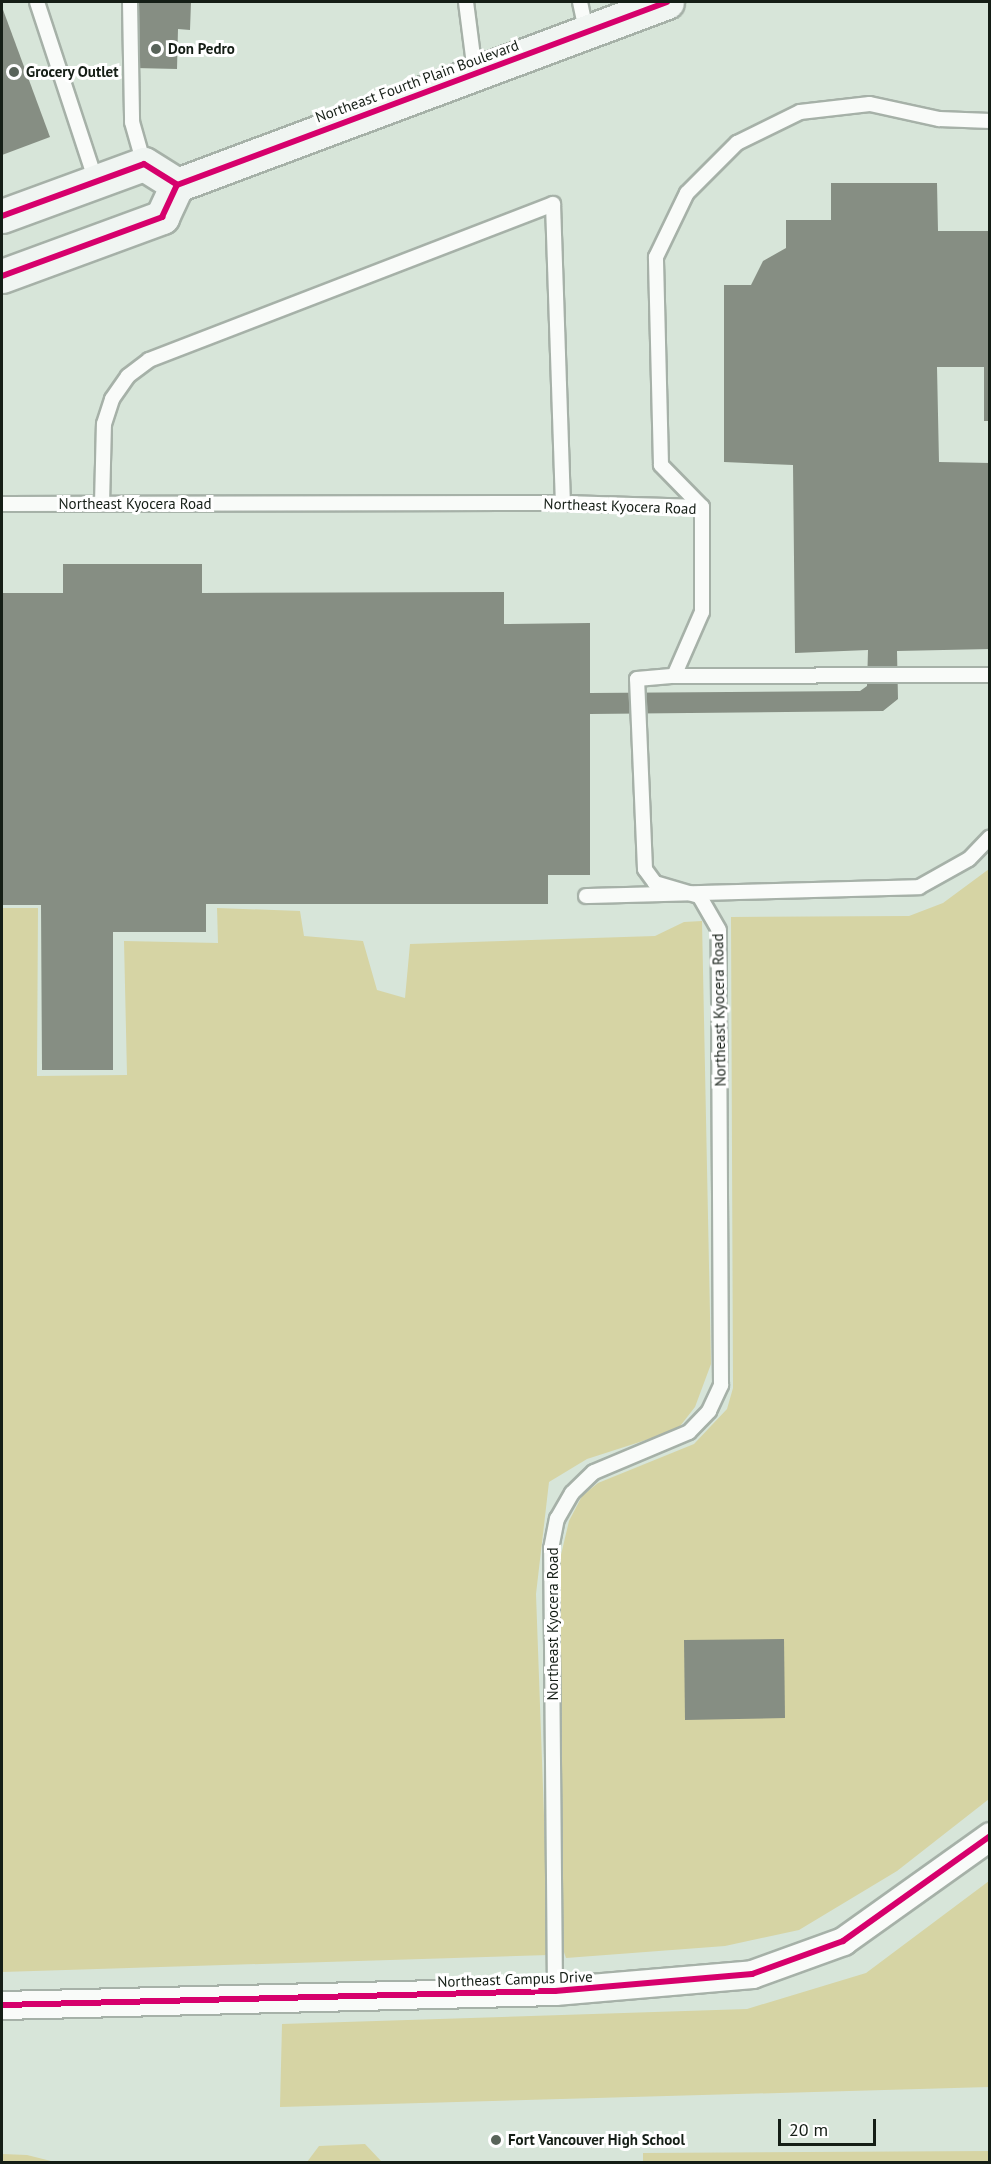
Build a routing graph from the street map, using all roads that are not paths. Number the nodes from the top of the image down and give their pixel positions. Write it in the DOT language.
graph roads {
  1 [pos="37,2"];
  2 [pos="130,2"];
  3 [pos="466,2"];
  4 [pos="667,2"];
  5 [pos="583,16"];
  6 [pos="475,72"];
  7 [pos="990,121"];
  8 [pos="144,164"];
  9 [pos="96,181"];
  10 [pos="177,185"];
  11 [pos="2,216"];
  12 [pos="2,276"];
  13 [pos="563,503"];
  14 [pos="2,504"];
  15 [pos="102,504"];
  16 [pos="702,507"];
  17 [pos="990,675"];
  18 [pos="674,676"];
  19 [pos="990,837"];
  20 [pos="586,896"];
  21 [pos="699,896"];
  22 [pos="990,1836"];
  23 [pos="555,1991"];
  24 [pos="2,2005"];
  1 -- 9 [label="lane"];
  2 -- 8 [label="lane"];
  3 -- 6 [label="lane"];
  4 -- 5 [label="main road, Northeast Fourth Plain Boulevard"];
  5 -- 6 [label="main road, Northeast Fourth Plain Boulevard"];
  6 -- 10 [label="main road, Northeast Fourth Plain Boulevard"];
  7 -- 16 [label="lane"];
  8 -- 9 [label="main road"];
  8 -- 10 [label="main road"];
  9 -- 11 [label="main road"];
  10 -- 12 [label="main road"];
  13 -- 15 [label="lane, Northeast Kyocera Road"];
  13 -- 15 [label="lane"];
  13 -- 16 [label="lane, Northeast Kyocera Road"];
  14 -- 15 [label="lane, Northeast Kyocera Road"];
  16 -- 18 [label="lane, Northeast Kyocera Road"];
  17 -- 18 [label="lane"];
  18 -- 21 [label="lane"];
  19 -- 21 [label="lane"];
  20 -- 21 [label="lane"];
  21 -- 23 [label="lane, Northeast Kyocera Road"];
  22 -- 23 [label="street, Northeast Campus Drive"];
  23 -- 24 [label="street, Northeast Campus Drive"];
}
